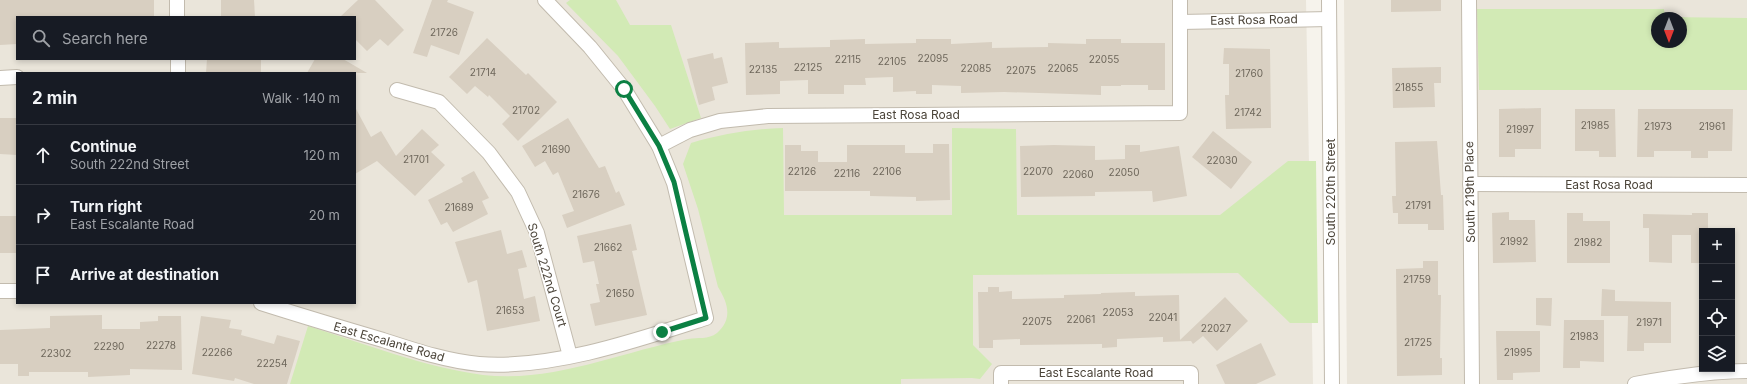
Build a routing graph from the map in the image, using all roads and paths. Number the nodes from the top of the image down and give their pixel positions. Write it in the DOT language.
graph roads {
  1 [pos="177,0"];
  2 [pos="545,0"];
  3 [pos="1180,0"];
  4 [pos="1329,0"];
  5 [pos="1469,0"];
  6 [pos="177,16"];
  7 [pos="1329,19"];
  8 [pos="1180,22"];
  9 [pos="178,60"];
  10 [pos="178,72"];
  11 [pos="16,77"];
  12 [pos="0,78"];
  13 [pos="397,90"];
  14 [pos="659,146"];
  15 [pos="1470,184"];
  16 [pos="1747,185"];
  17 [pos="0,291"];
  18 [pos="16,291"];
  19 [pos="264,304"];
  20 [pos="570,356"];
  21 [pos="1747,371"];
  22 [pos="1001,378"];
  23 [pos="1191,378"];
  24 [pos="1332,384"];
  25 [pos="1472,384"];
  26 [pos="1634,384"];
  1 -- 6 [label="street"];
  2 -- 14 [label="street"];
  3 -- 8 [label="street"];
  4 -- 7 [label="street, South 220th Street"];
  5 -- 15 [label="street, South 219th Place"];
  7 -- 8 [label="street, East Rosa Road"];
  7 -- 24 [label="street, South 220th Street"];
  8 -- 14 [label="street, East Rosa Road"];
  9 -- 10 [label="street"];
  11 -- 12 [label="street"];
  13 -- 20 [label="street, South 222nd Court"];
  14 -- 20 [label="street, East Escalante Road"];
  15 -- 16 [label="street, East Rosa Road"];
  15 -- 25 [label="street, South 219th Place"];
  17 -- 18 [label="street"];
  19 -- 20 [label="street, East Escalante Road"];
  21 -- 26 [label="street"];
  22 -- 23 [label="street, East Escalante Road"];
}
